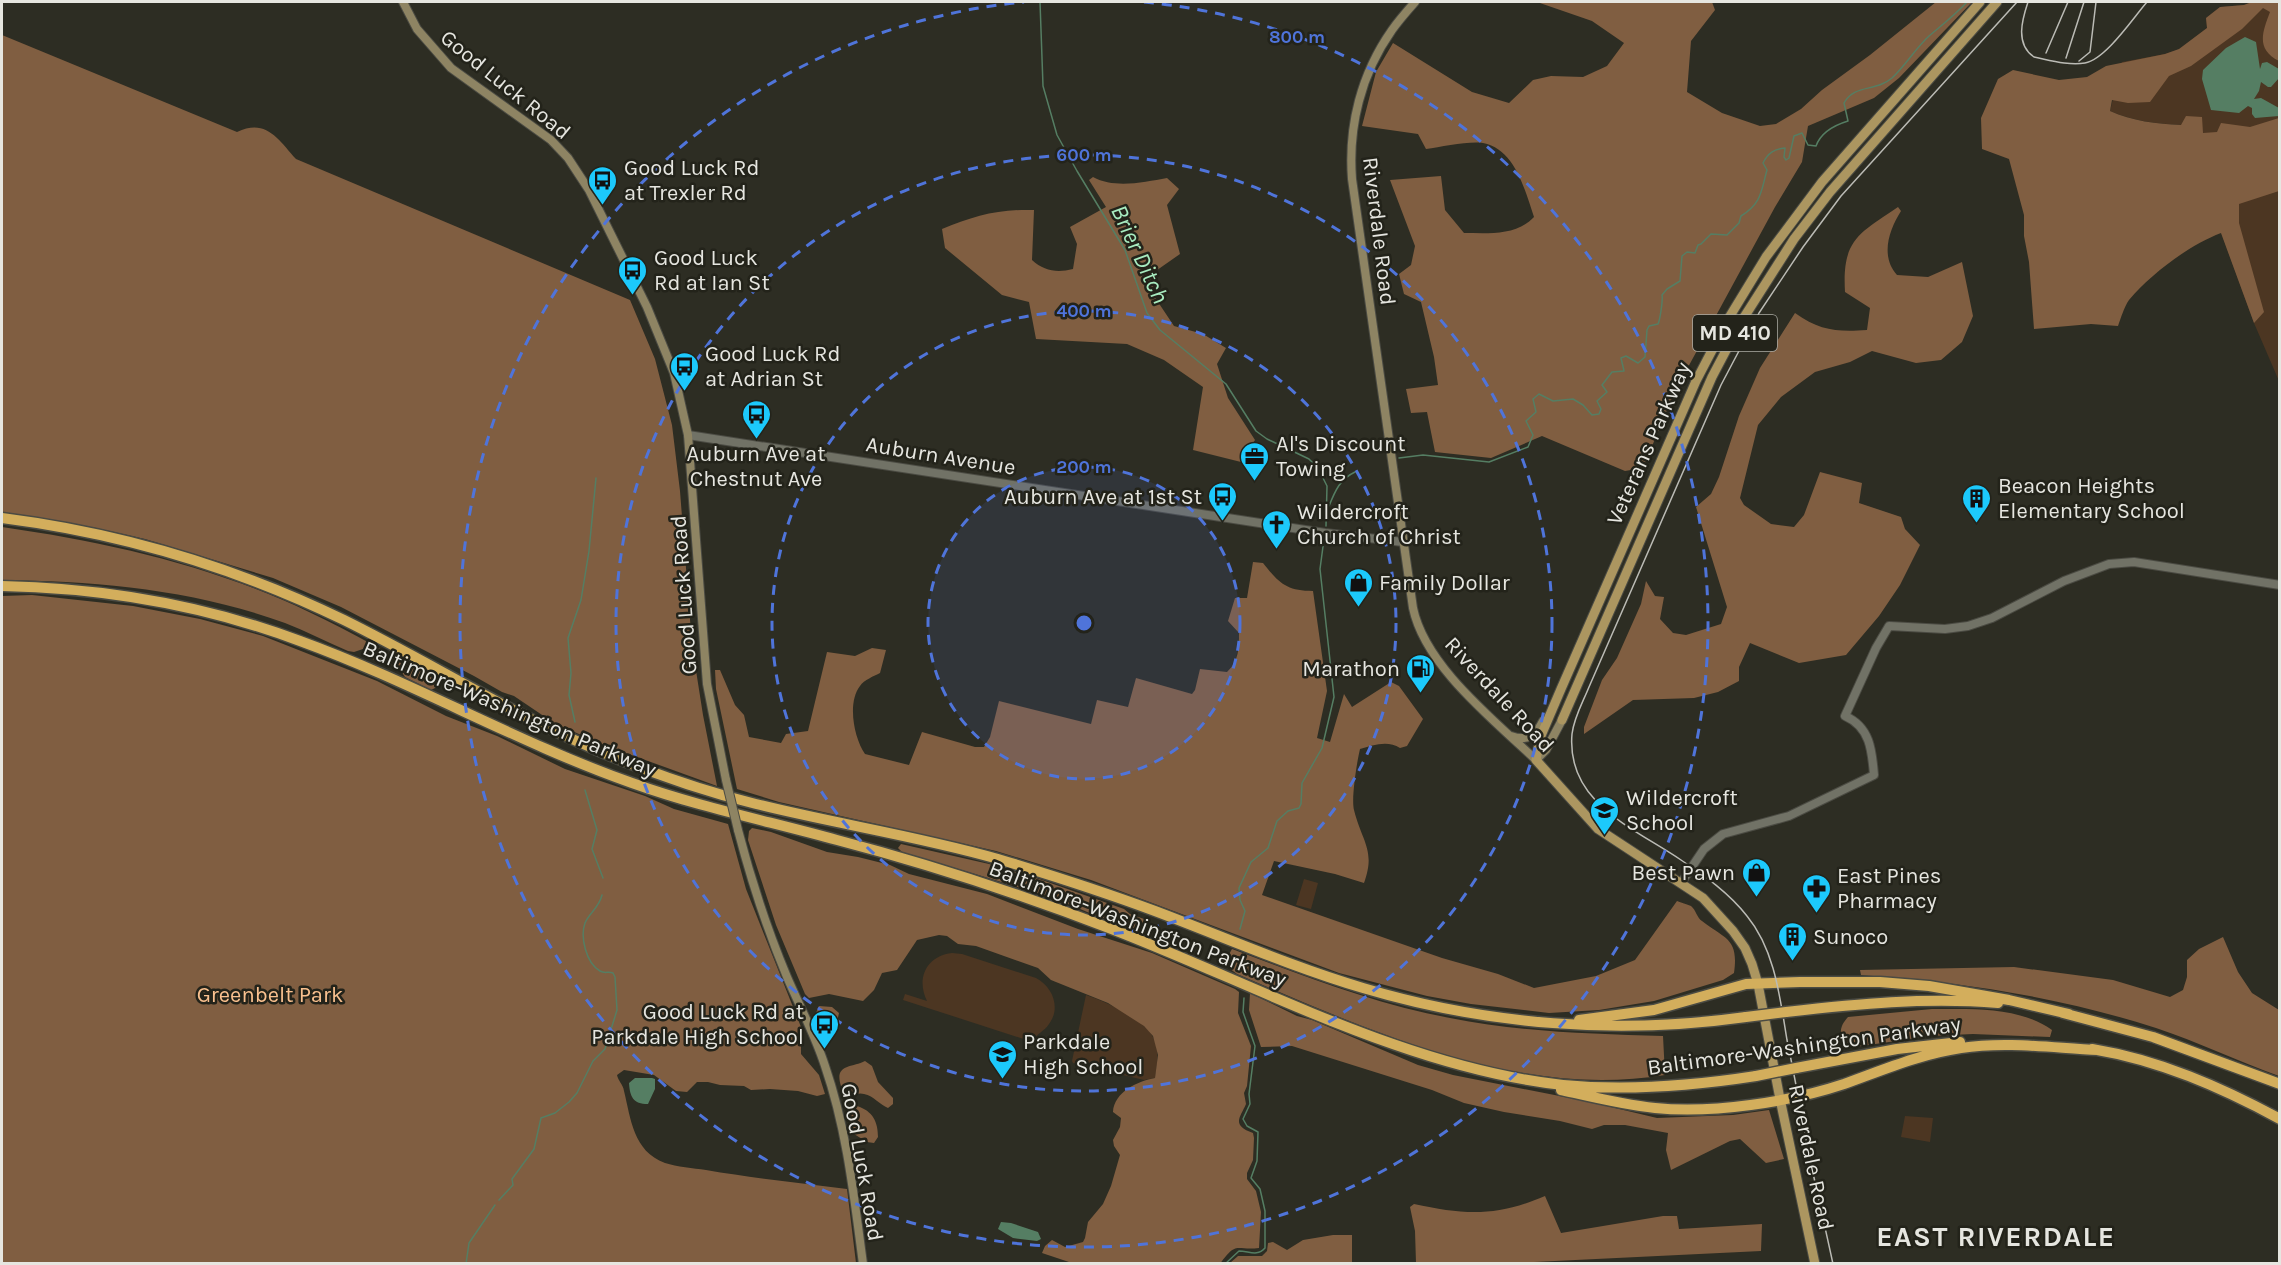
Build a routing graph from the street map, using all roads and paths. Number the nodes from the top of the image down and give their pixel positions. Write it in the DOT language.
graph roads {
  1 [pos="403,2"];
  2 [pos="1414,2"];
  3 [pos="1980,2"];
  4 [pos="1997,2"];
  5 [pos="688,435"];
  6 [pos="2,518"];
  7 [pos="1403,542"];
  8 [pos="2280,585"];
  9 [pos="2,586"];
  10 [pos="1560,689"];
  11 [pos="1562,720"];
  12 [pos="1511,736"];
  13 [pos="1536,760"];
  14 [pos="1681,883"];
  15 [pos="1758,984"];
  16 [pos="2069,1014"];
  17 [pos="1523,1020"];
  18 [pos="2098,1050"];
  19 [pos="1497,1074"];
  20 [pos="2280,1084"];
  21 [pos="1780,1099"];
  22 [pos="2280,1119"];
  23 [pos="863,1263"];
  24 [pos="1815,1263"];
  1 -- 5 [label="main road, Good Luck Road"];
  2 -- 7 [label="main road, Riverdale Road"];
  3 -- 10 [label="main road, Veterans Parkway / MD 410"];
  4 -- 11 [label="main road, Veterans Parkway / MD 410"];
  5 -- 7 [label="street, Auburn Avenue"];
  5 -- 23 [label="main road, Good Luck Road, bridge"];
  6 -- 17 [label="highway, Baltimore-Washington Parkway"];
  7 -- 12 [label="main road, Riverdale Road"];
  8 -- 14 [label="street"];
  9 -- 19 [label="highway, Baltimore-Washington Parkway"];
  10 -- 12 [label="main road"];
  10 -- 13 [label="main road, Veterans Parkway / MD 410"];
  11 -- 13 [label="main road"];
  12 -- 13 [label="main road, Riverdale Road"];
  13 -- 14 [label="main road, Riverdale Road"];
  14 -- 15 [label="main road, Riverdale Road"];
  15 -- 16 [label="highway"];
  15 -- 17 [label="highway"];
  15 -- 21 [label="main road, Riverdale Road"];
  16 -- 17 [label="highway, Baltimore-Washington Parkway, bridge"];
  16 -- 20 [label="highway, Baltimore-Washington Parkway"];
  18 -- 19 [label="highway, Baltimore-Washington Parkway, bridge"];
  18 -- 21 [label="highway"];
  18 -- 22 [label="highway, Baltimore-Washington Parkway"];
  19 -- 21 [label="highway"];
  21 -- 24 [label="main road, Riverdale Road"];
}
